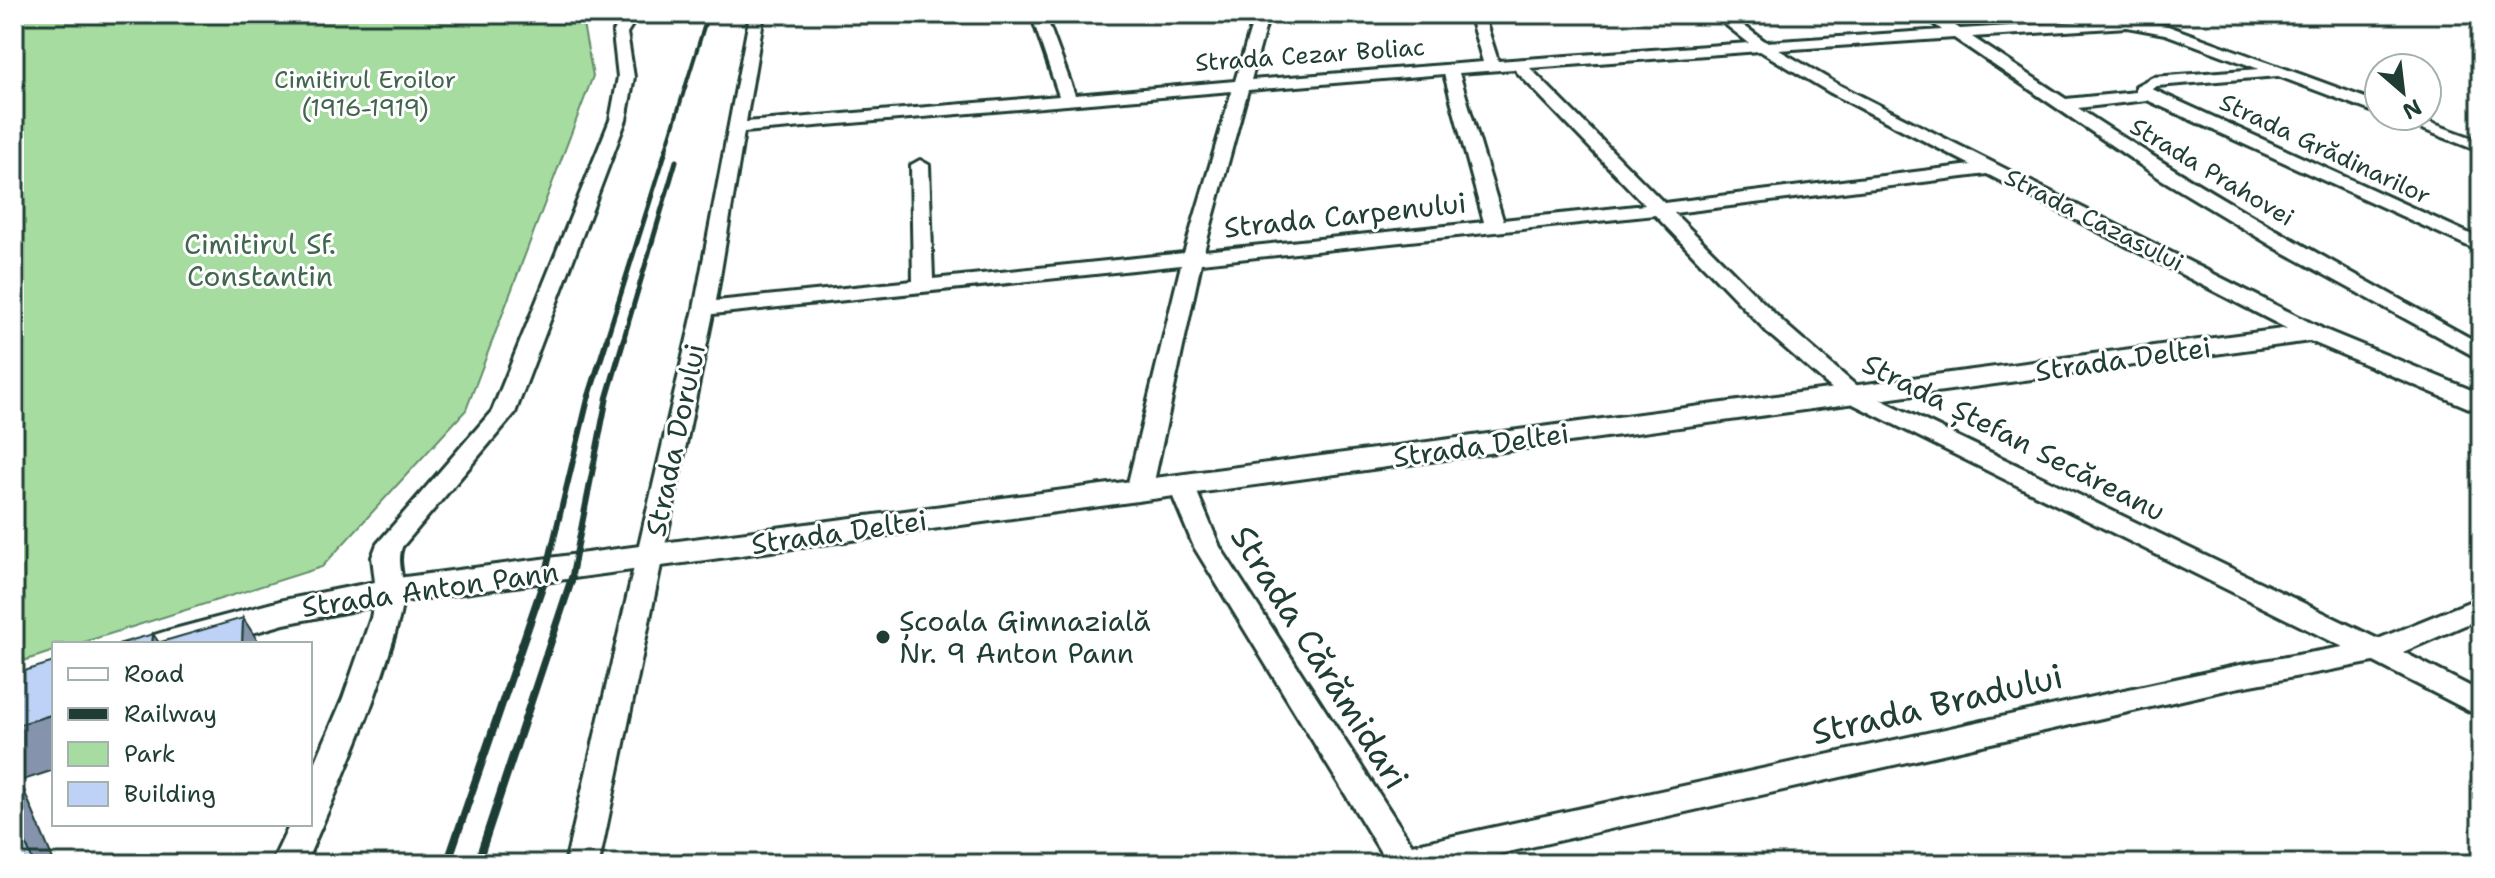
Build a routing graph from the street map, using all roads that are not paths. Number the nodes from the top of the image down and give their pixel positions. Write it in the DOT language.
graph roads {
  1 [pos="632,14"];
  2 [pos="757,14"];
  3 [pos="1038,14"];
  4 [pos="1262,14"];
  5 [pos="1476,14"];
  6 [pos="1719,14"];
  7 [pos="1928,14"];
  8 [pos="1955,33"];
  9 [pos="1761,45"];
  10 [pos="1518,64"];
  11 [pos="1492,66"];
  12 [pos="1450,69"];
  13 [pos="2279,73"];
  14 [pos="1243,84"];
  15 [pos="2149,95"];
  16 [pos="1069,100"];
  17 [pos="2363,103"];
  18 [pos="2059,105"];
  19 [pos="738,128"];
  20 [pos="2440,132"];
  21 [pos="2481,147"];
  22 [pos="920,165"];
  23 [pos="1991,168"];
  24 [pos="1659,209"];
  25 [pos="1495,226"];
  26 [pos="2481,246"];
  27 [pos="1192,259"];
  28 [pos="923,285"];
  29 [pos="704,309"];
  30 [pos="2313,333"];
  31 [pos="2481,353"];
  32 [pos="1853,395"];
  33 [pos="2481,404"];
  34 [pos="1181,485"];
  35 [pos="1139,491"];
  36 [pos="650,558"];
  37 [pos="390,591"];
  38 [pos="2481,607"];
  39 [pos="174,642"];
  40 [pos="2377,651"];
  41 [pos="2481,706"];
  42 [pos="312,808"];
  43 [pos="305,826"];
  44 [pos="1405,862"];
  45 [pos="288,864"];
  46 [pos="582,864"];
  1 -- 37 [label="street"];
  2 -- 19 [label="street, Strada Dorului"];
  3 -- 16 [label="street"];
  4 -- 14 [label="street"];
  5 -- 11 [label="street"];
  6 -- 9 [label="street, Strada Cazasului"];
  7 -- 8 [label="street, Strada Prahovei"];
  8 -- 9 [label="street, Strada Cezar Boliac"];
  8 -- 13 [label="street, Strada Cezar Boliac"];
  8 -- 18 [label="street, Strada Prahovei"];
  9 -- 10 [label="street, Strada Cezar Boliac"];
  9 -- 23 [label="street, Strada Cazasului"];
  10 -- 11 [label="street, Strada Cezar Boliac"];
  10 -- 24 [label="street, Strada Ștefan Secăreanu"];
  11 -- 12 [label="street, Strada Cezar Boliac"];
  12 -- 14 [label="street, Strada Cezar Boliac"];
  12 -- 25 [label="street"];
  13 -- 15 [label="street"];
  13 -- 17 [label="street, Strada Cezar Boliac"];
  14 -- 16 [label="street, Strada Cezar Boliac"];
  14 -- 27 [label="street"];
  15 -- 18 [label="street"];
  15 -- 26 [label="street, Strada Grădinarilor"];
  16 -- 19 [label="street, Strada Cezar Boliac"];
  18 -- 31 [label="street, Strada Prahovei"];
  19 -- 29 [label="street, Strada Dorului"];
  20 -- 21 [label="street"];
  22 -- 28 [label="street"];
  23 -- 24 [label="street, Strada Carpenului"];
  23 -- 30 [label="street, Strada Cazasului"];
  24 -- 25 [label="street, Strada Carpenului"];
  24 -- 32 [label="street, Strada Ștefan Secăreanu"];
  25 -- 27 [label="street, Strada Carpenului"];
  27 -- 28 [label="street, Strada Carpenului"];
  27 -- 35 [label="street"];
  28 -- 29 [label="street, Strada Carpenului"];
  29 -- 36 [label="street, Strada Dorului"];
  30 -- 32 [label="street, Strada Deltei"];
  30 -- 33 [label="street, Strada Cazasului"];
  32 -- 34 [label="street, Strada Deltei"];
  32 -- 40 [label="street, Strada Ștefan Secăreanu"];
  34 -- 35 [label="street, Strada Deltei"];
  34 -- 44 [label="street, Strada Cărămidari"];
  35 -- 36 [label="street, Strada Deltei"];
  36 -- 37 [label="street, Strada Anton Pann"];
  36 -- 46 [label="street, Strada Dorului"];
  37 -- 39 [label="street, Strada Anton Pann"];
  37 -- 42 [label="street"];
  38 -- 40 [label="street, Strada Bradului"];
  40 -- 41 [label="street, Strada Ștefan Secăreanu"];
  40 -- 44 [label="street, Strada Bradului"];
  43 -- 45 [label="street"];
}
